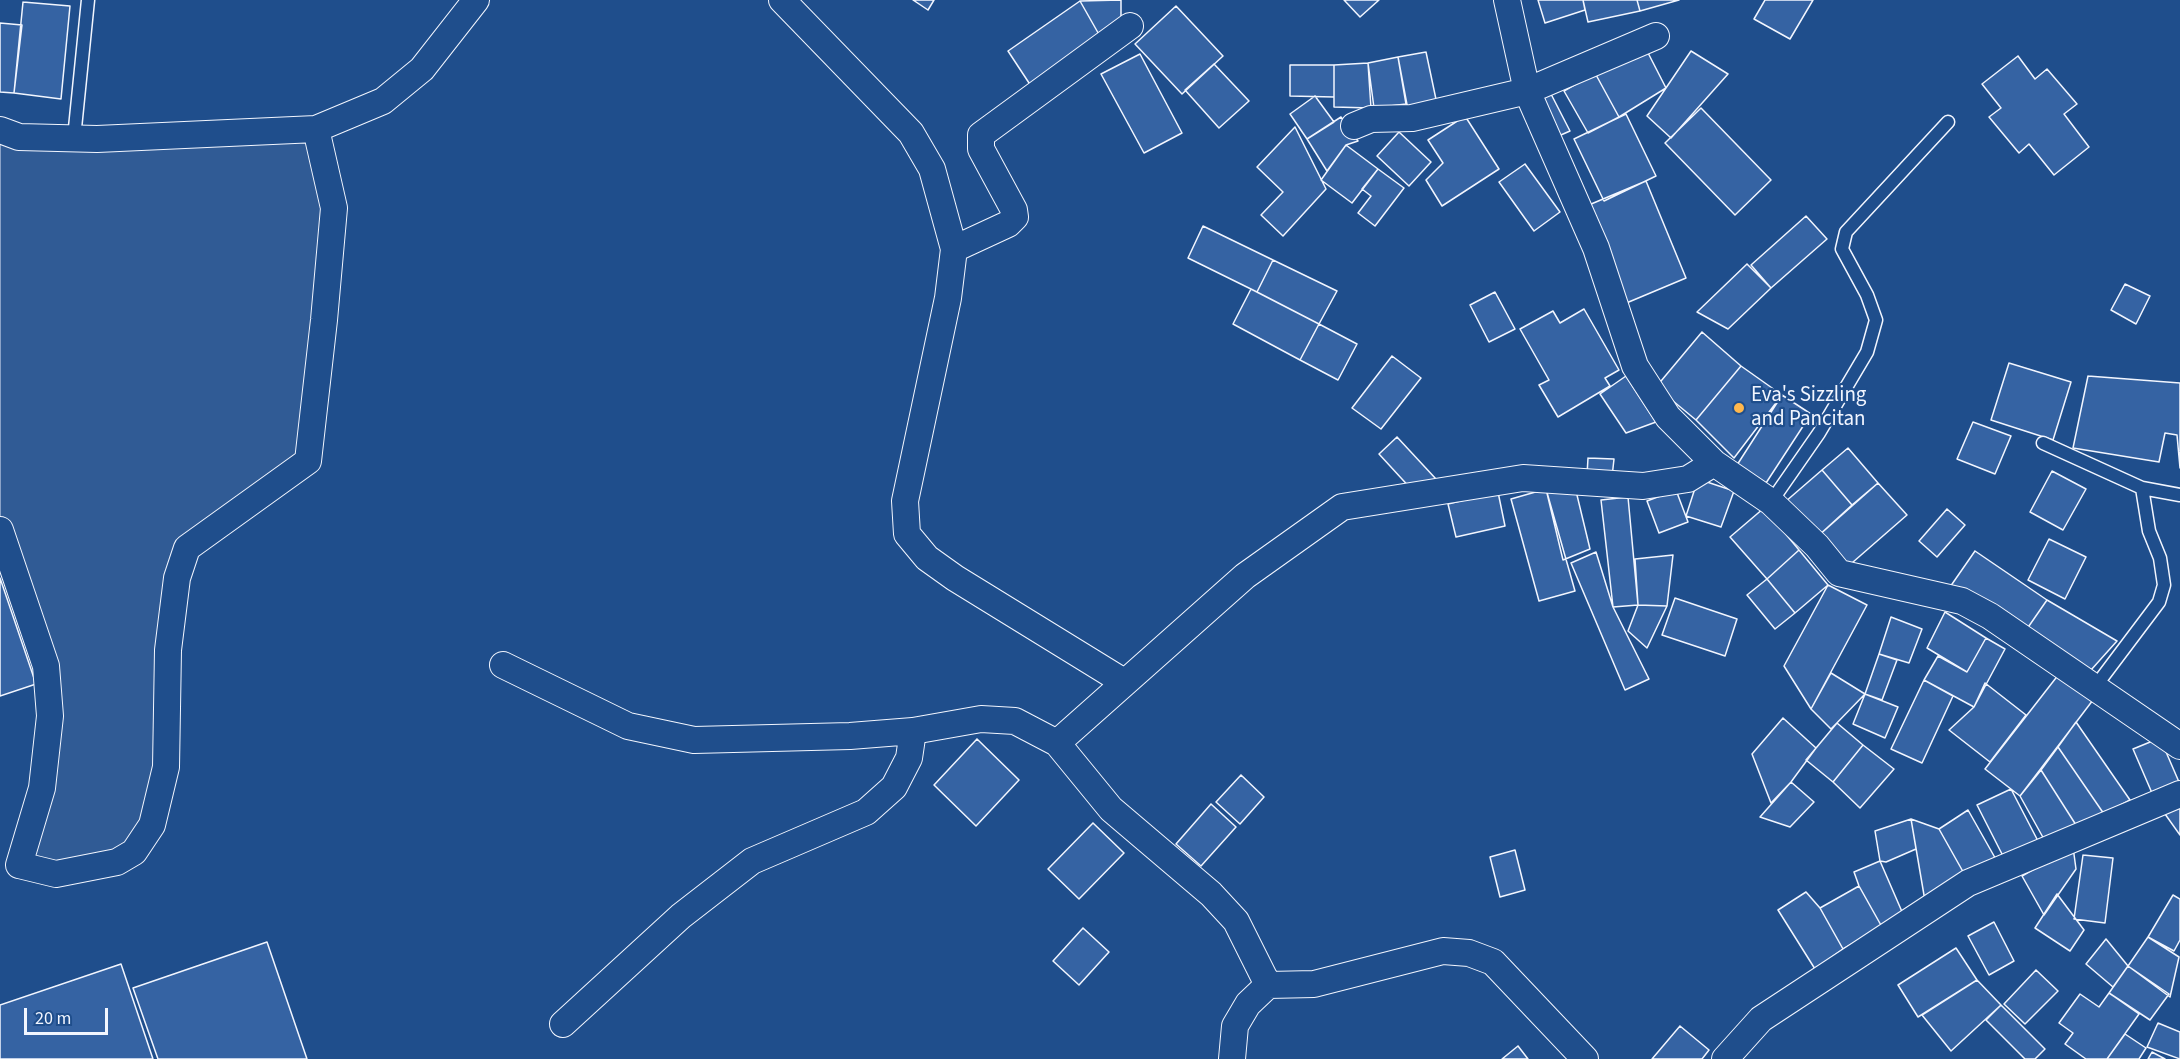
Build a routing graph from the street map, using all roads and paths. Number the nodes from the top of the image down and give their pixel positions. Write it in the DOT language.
graph roads {
  1 [pos="88,0"];
  2 [pos="476,0"];
  3 [pos="782,0"];
  4 [pos="1507,0"];
  5 [pos="1130,26"];
  6 [pos="1656,36"];
  7 [pos="1527,92"];
  8 [pos="1948,122"];
  9 [pos="1354,126"];
  10 [pos="316,129"];
  11 [pos="0,130"];
  12 [pos="74,138"];
  13 [pos="954,249"];
  14 [pos="2043,443"];
  15 [pos="1714,463"];
  16 [pos="2142,488"];
  17 [pos="2180,495"];
  18 [pos="1771,502"];
  19 [pos="0,530"];
  20 [pos="503,665"];
  21 [pos="1124,682"];
  22 [pos="2095,687"];
  23 [pos="913,731"];
  24 [pos="1057,743"];
  25 [pos="2180,746"];
  26 [pos="2180,794"];
  27 [pos="10,870"];
  28 [pos="1268,985"];
  29 [pos="563,1024"];
  30 [pos="1232,1059"];
  31 [pos="1585,1059"];
  32 [pos="1725,1059"];
  1 -- 12 [label="lane"];
  2 -- 10 [label="street"];
  3 -- 13 [label="street"];
  4 -- 7 [label="street"];
  5 -- 13 [label="street"];
  6 -- 7 [label="street"];
  7 -- 9 [label="street"];
  7 -- 15 [label="street"];
  8 -- 18 [label="lane"];
  10 -- 12 [label="street"];
  10 -- 27 [label="street"];
  11 -- 12 [label="street"];
  13 -- 21 [label="street"];
  14 -- 16 [label="lane"];
  15 -- 18 [label="street"];
  15 -- 21 [label="street"];
  16 -- 17 [label="lane"];
  16 -- 22 [label="lane"];
  18 -- 22 [label="street"];
  19 -- 27 [label="street"];
  20 -- 23 [label="street"];
  21 -- 24 [label="street"];
  22 -- 25 [label="street"];
  23 -- 24 [label="street"];
  23 -- 29 [label="street"];
  24 -- 28 [label="street"];
  26 -- 32 [label="street"];
  28 -- 30 [label="street"];
  28 -- 31 [label="street"];
}
